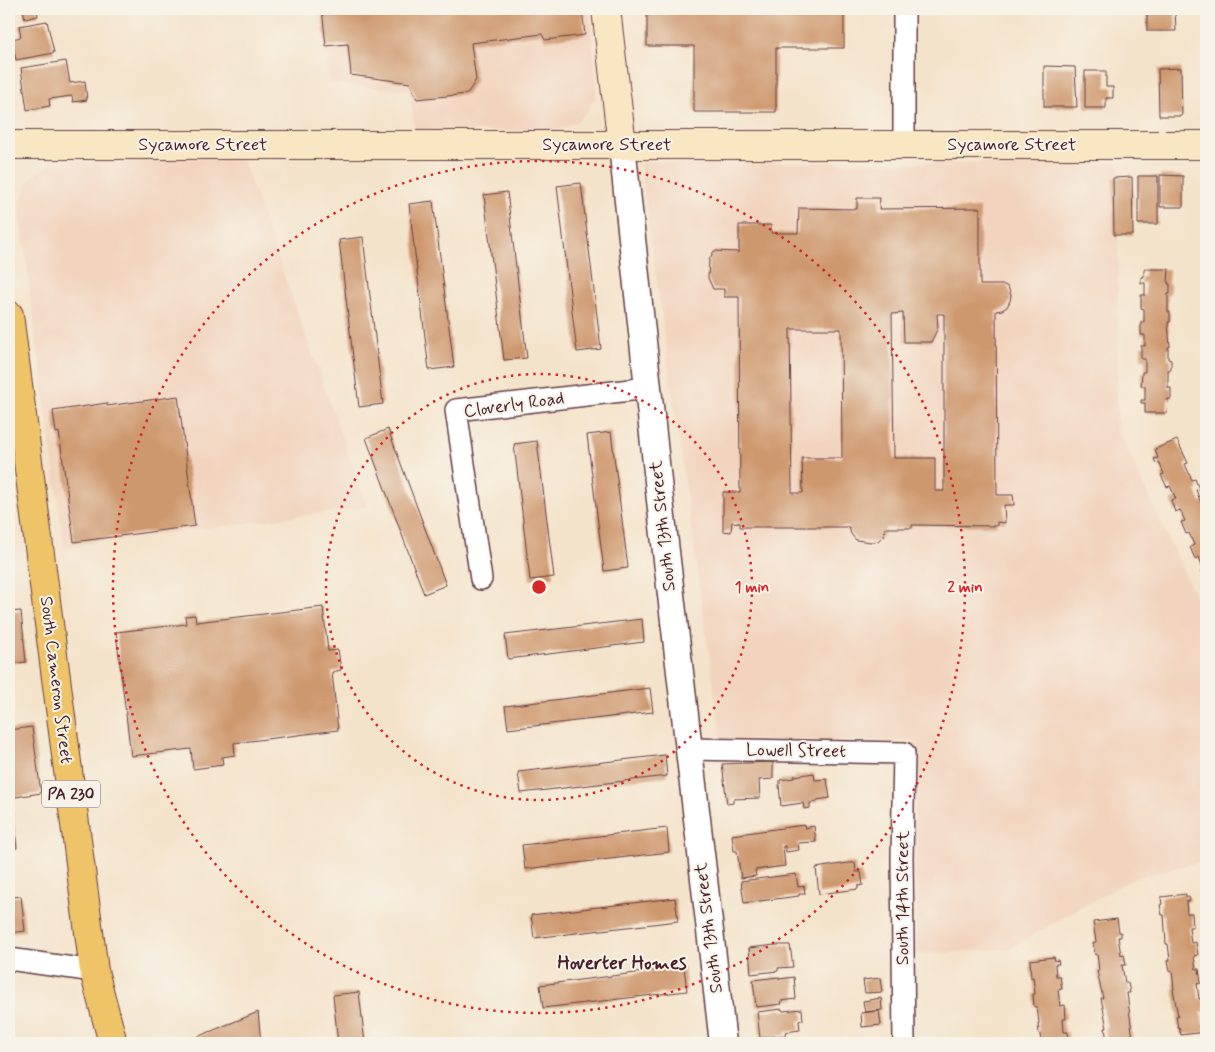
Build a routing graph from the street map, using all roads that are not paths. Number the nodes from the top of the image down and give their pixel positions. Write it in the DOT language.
graph roads {
  1 [pos="606,9"];
  2 [pos="904,9"];
  3 [pos="9,144"];
  4 [pos="622,145"];
  5 [pos="904,145"];
  6 [pos="1206,145"];
  7 [pos="9,315"];
  8 [pos="648,388"];
  9 [pos="481,579"];
  10 [pos="688,749"];
  11 [pos="904,753"];
  12 [pos="9,958"];
  13 [pos="94,971"];
  14 [pos="113,1043"];
  15 [pos="723,1043"];
  16 [pos="904,1043"];
  1 -- 4 [label="main road, South 13th Street"];
  2 -- 5 [label="street"];
  3 -- 4 [label="main road, Sycamore Street"];
  4 -- 5 [label="main road, Sycamore Street"];
  4 -- 8 [label="street, South 13th Street"];
  5 -- 6 [label="main road, Sycamore Street"];
  7 -- 13 [label="main road, South Cameron Street / PA 230"];
  8 -- 9 [label="street, Cloverly Road"];
  8 -- 10 [label="street, South 13th Street"];
  10 -- 11 [label="street, Lowell Street"];
  10 -- 15 [label="street, South 13th Street"];
  11 -- 16 [label="street, South 14th Street"];
  12 -- 13 [label="street"];
  13 -- 14 [label="main road, South Cameron Street / PA 230"];
}
